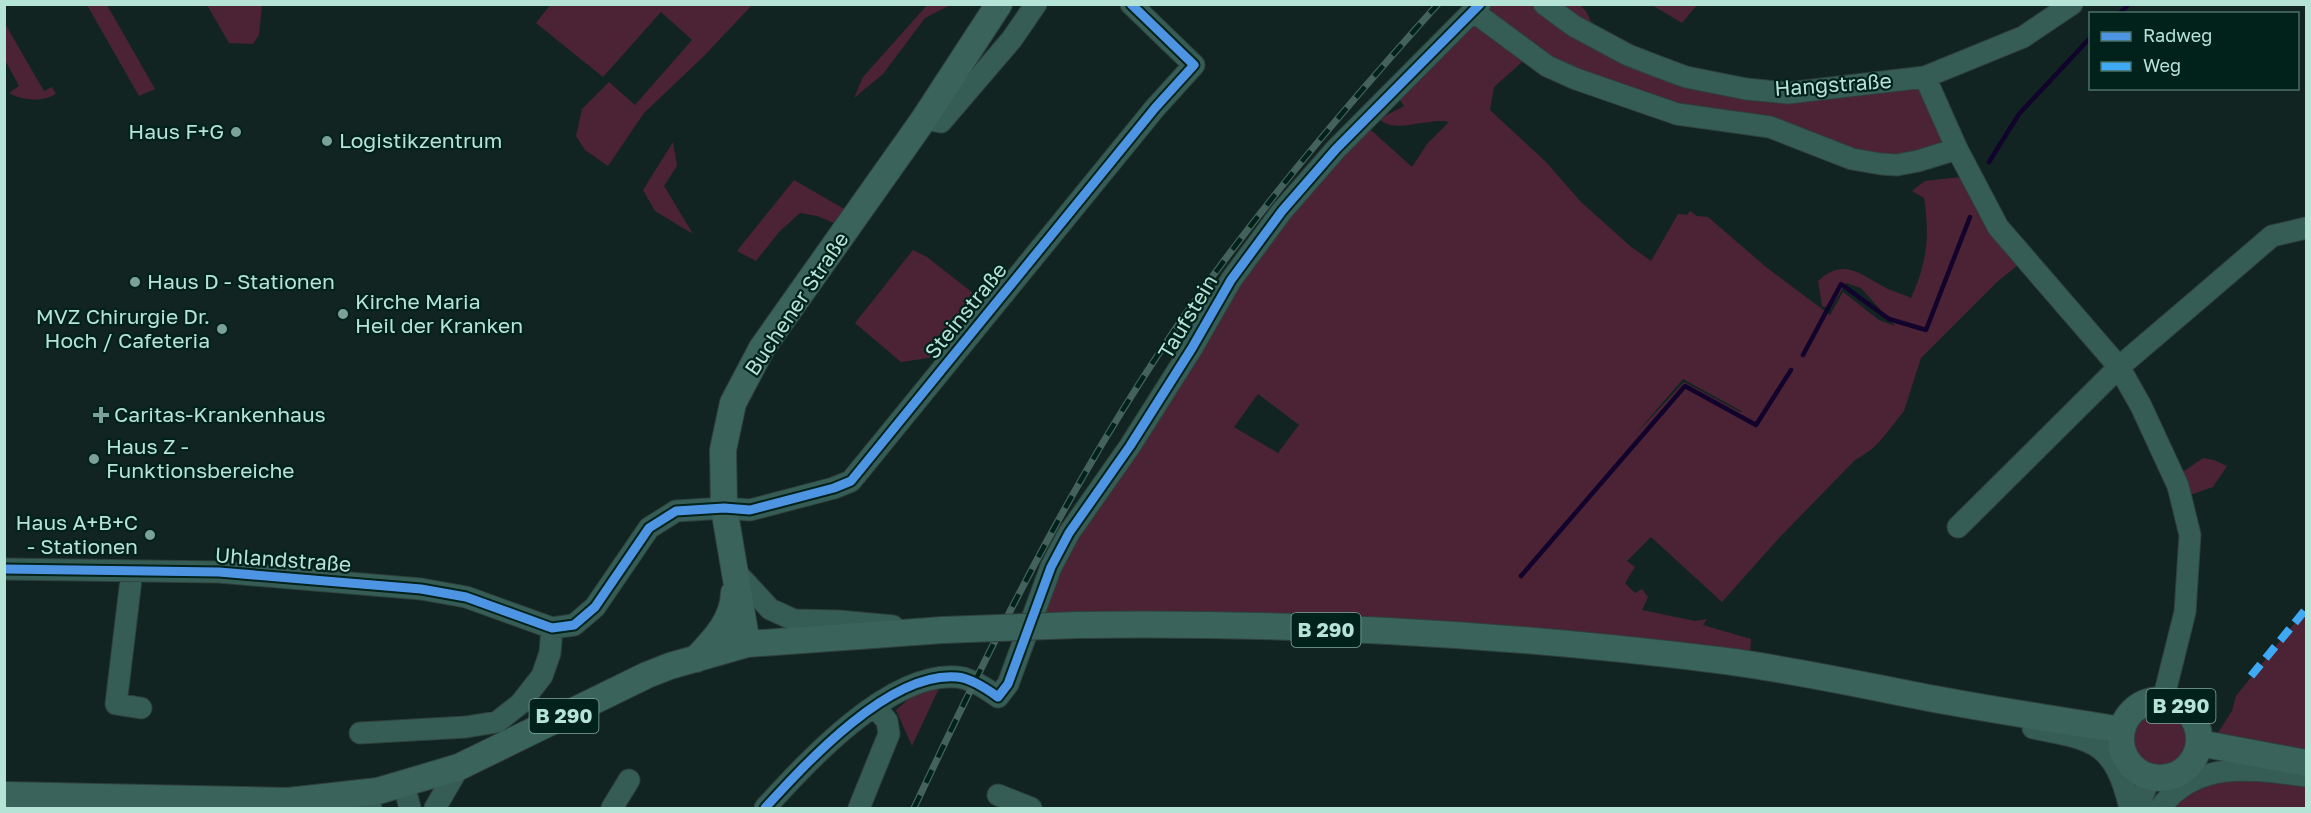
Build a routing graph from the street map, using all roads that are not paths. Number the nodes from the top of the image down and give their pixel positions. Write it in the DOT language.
graph roads {
  1 [pos="999,4"];
  2 [pos="1036,4"];
  3 [pos="1131,4"];
  4 [pos="1544,4"];
  5 [pos="2072,4"];
  6 [pos="1477,8"];
  7 [pos="1925,77"];
  8 [pos="924,119"];
  9 [pos="1957,149"];
  10 [pos="2307,228"];
  11 [pos="2119,367"];
  12 [pos="724,508"];
  13 [pos="1958,527"];
  14 [pos="4,569"];
  15 [pos="132,571"];
  16 [pos="735,572"];
  17 [pos="552,628"];
  18 [pos="933,631"];
  19 [pos="747,644"];
  20 [pos="696,659"];
  21 [pos="2163,700"];
  22 [pos="1969,705"];
  23 [pos="875,707"];
  24 [pos="141,708"];
  25 [pos="2122,730"];
  26 [pos="360,732"];
  27 [pos="2199,743"];
  28 [pos="2307,763"];
  29 [pos="459,767"];
  30 [pos="2307,776"];
  31 [pos="2150,777"];
  32 [pos="629,780"];
  33 [pos="4,795"];
  34 [pos="338,795"];
  35 [pos="998,795"];
  36 [pos="406,797"];
  37 [pos="371,808"];
  38 [pos="435,808"];
  39 [pos="612,808"];
  40 [pos="765,808"];
  41 [pos="859,808"];
  42 [pos="1031,808"];
  43 [pos="2130,808"];
  44 [pos="2138,808"];
  45 [pos="2160,808"];
  1 -- 8 [label="main road, Buchener Straße"];
  2 -- 8 [label="street"];
  3 -- 12 [label="street, Steinstraße"];
  4 -- 7 [label="street, Hangstraße"];
  5 -- 7 [label="street, Hangstraße"];
  6 -- 9 [label="street"];
  6 -- 23 [label="street, Taufstein"];
  7 -- 9 [label="street"];
  8 -- 12 [label="main road, Buchener Straße"];
  9 -- 11 [label="street"];
  10 -- 11 [label="street"];
  11 -- 13 [label="street"];
  11 -- 21 [label="street"];
  12 -- 16 [label="main road, Buchener Straße"];
  12 -- 17 [label="street"];
  14 -- 15 [label="street, Uhlandstraße"];
  15 -- 17 [label="street, Uhlandstraße"];
  15 -- 24 [label="street"];
  16 -- 18 [label="street"];
  16 -- 19 [label="main road, Buchener Straße"];
  16 -- 20 [label="main road"];
  17 -- 26 [label="street"];
  18 -- 19 [label="main road, B 290"];
  18 -- 22 [label="main road, B 290, bridge"];
  19 -- 20 [label="main road, B 290"];
  20 -- 29 [label="main road, B 290"];
  21 -- 25 [label="main road, B 290"];
  21 -- 27 [label="main road, B 290"];
  22 -- 25 [label="main road, B 290"];
  22 -- 43 [label="street"];
  23 -- 40 [label="street"];
  23 -- 41 [label="street"];
  25 -- 31 [label="main road, B 290"];
  27 -- 28 [label="main road, B 290"];
  27 -- 31 [label="main road, B 290"];
  29 -- 36 [label="main road, B 290"];
  29 -- 38 [label="street"];
  30 -- 45 [label="street"];
  31 -- 44 [label="street"];
  32 -- 39 [label="street"];
  33 -- 34 [label="main road, B 290"];
  34 -- 36 [label="main road, B 290"];
  34 -- 37 [label="street"];
  35 -- 42 [label="street"];
}
